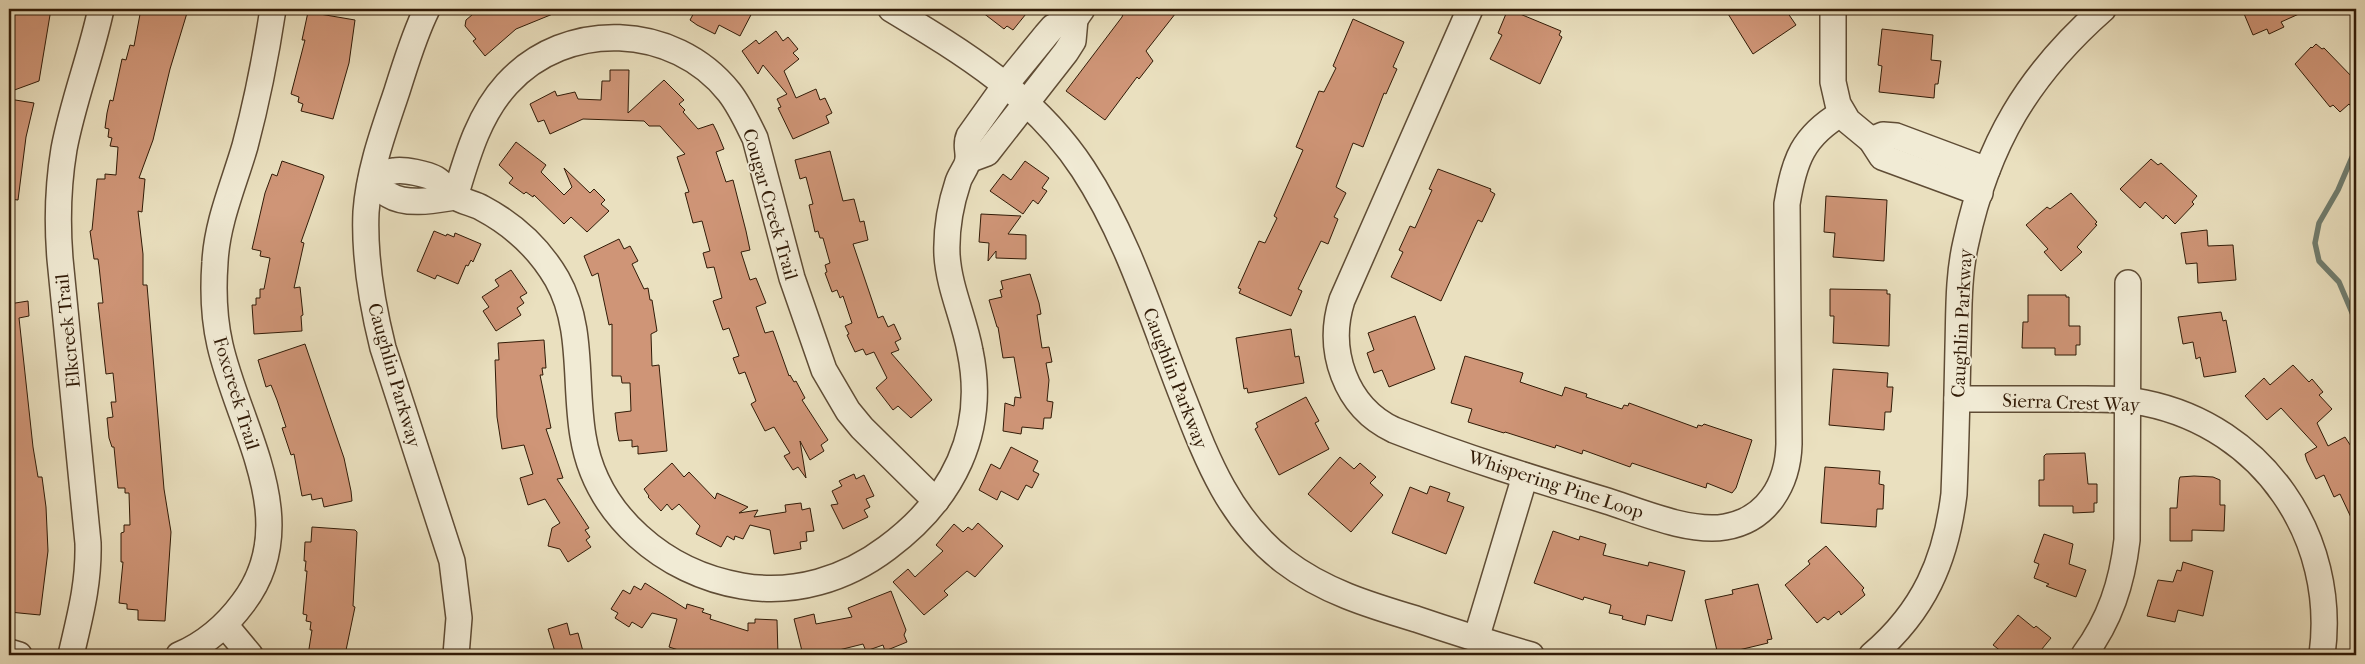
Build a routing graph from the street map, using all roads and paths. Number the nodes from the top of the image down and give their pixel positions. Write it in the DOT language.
graph roads {
  1 [pos="101,9"];
  2 [pos="273,9"];
  3 [pos="427,9"];
  4 [pos="891,9"];
  5 [pos="1470,9"];
  6 [pos="1833,9"];
  7 [pos="2102,9"];
  8 [pos="1078,14"];
  9 [pos="1006,84"];
  10 [pos="1027,102"];
  11 [pos="1842,113"];
  12 [pos="968,160"];
  13 [pos="371,180"];
  14 [pos="1984,182"];
  15 [pos="455,197"];
  16 [pos="2128,283"];
  17 [pos="1957,399"];
  18 [pos="2128,401"];
  19 [pos="1525,476"];
  20 [pos="936,501"];
  21 [pos="225,625"];
  22 [pos="1476,638"];
  23 [pos="9,652"];
  24 [pos="191,653"];
  25 [pos="19,655"];
  26 [pos="70,655"];
  27 [pos="250,655"];
  28 [pos="456,655"];
  29 [pos="1532,655"];
  30 [pos="1872,655"];
  31 [pos="2084,655"];
  32 [pos="2322,655"];
  1 -- 26 [label="street, Elkcreek Trail"];
  2 -- 21 [label="street, Foxcreek Trail"];
  3 -- 13 [label="street, Caughlin Parkway"];
  4 -- 9 [label="street, Caughlin Parkway"];
  5 -- 19 [label="street, Whispering Pine Loop"];
  6 -- 11 [label="street"];
  7 -- 14 [label="street, Caughlin Parkway"];
  8 -- 9 [label="street"];
  8 -- 10 [label="street"];
  9 -- 10 [label="street, Caughlin Parkway"];
  9 -- 12 [label="street"];
  10 -- 12 [label="street"];
  10 -- 22 [label="street, Caughlin Parkway"];
  11 -- 14 [label="street"];
  11 -- 19 [label="street, Whispering Pine Loop"];
  12 -- 20 [label="street"];
  13 -- 15 [label="street"];
  13 -- 28 [label="street, Caughlin Parkway"];
  14 -- 17 [label="street, Caughlin Parkway"];
  15 -- 20 [label="street"];
  15 -- 20 [label="street, Cougar Creek Trail"];
  16 -- 18 [label="street"];
  17 -- 18 [label="street, Sierra Crest Way"];
  17 -- 30 [label="street, Caughlin Parkway"];
  18 -- 31 [label="street"];
  18 -- 32 [label="street, Sierra Crest Way"];
  19 -- 22 [label="street"];
  21 -- 24 [label="street, Foxcreek Trail"];
  21 -- 27 [label="street"];
  22 -- 29 [label="street, Caughlin Parkway"];
  23 -- 25 [label="street"];
}
